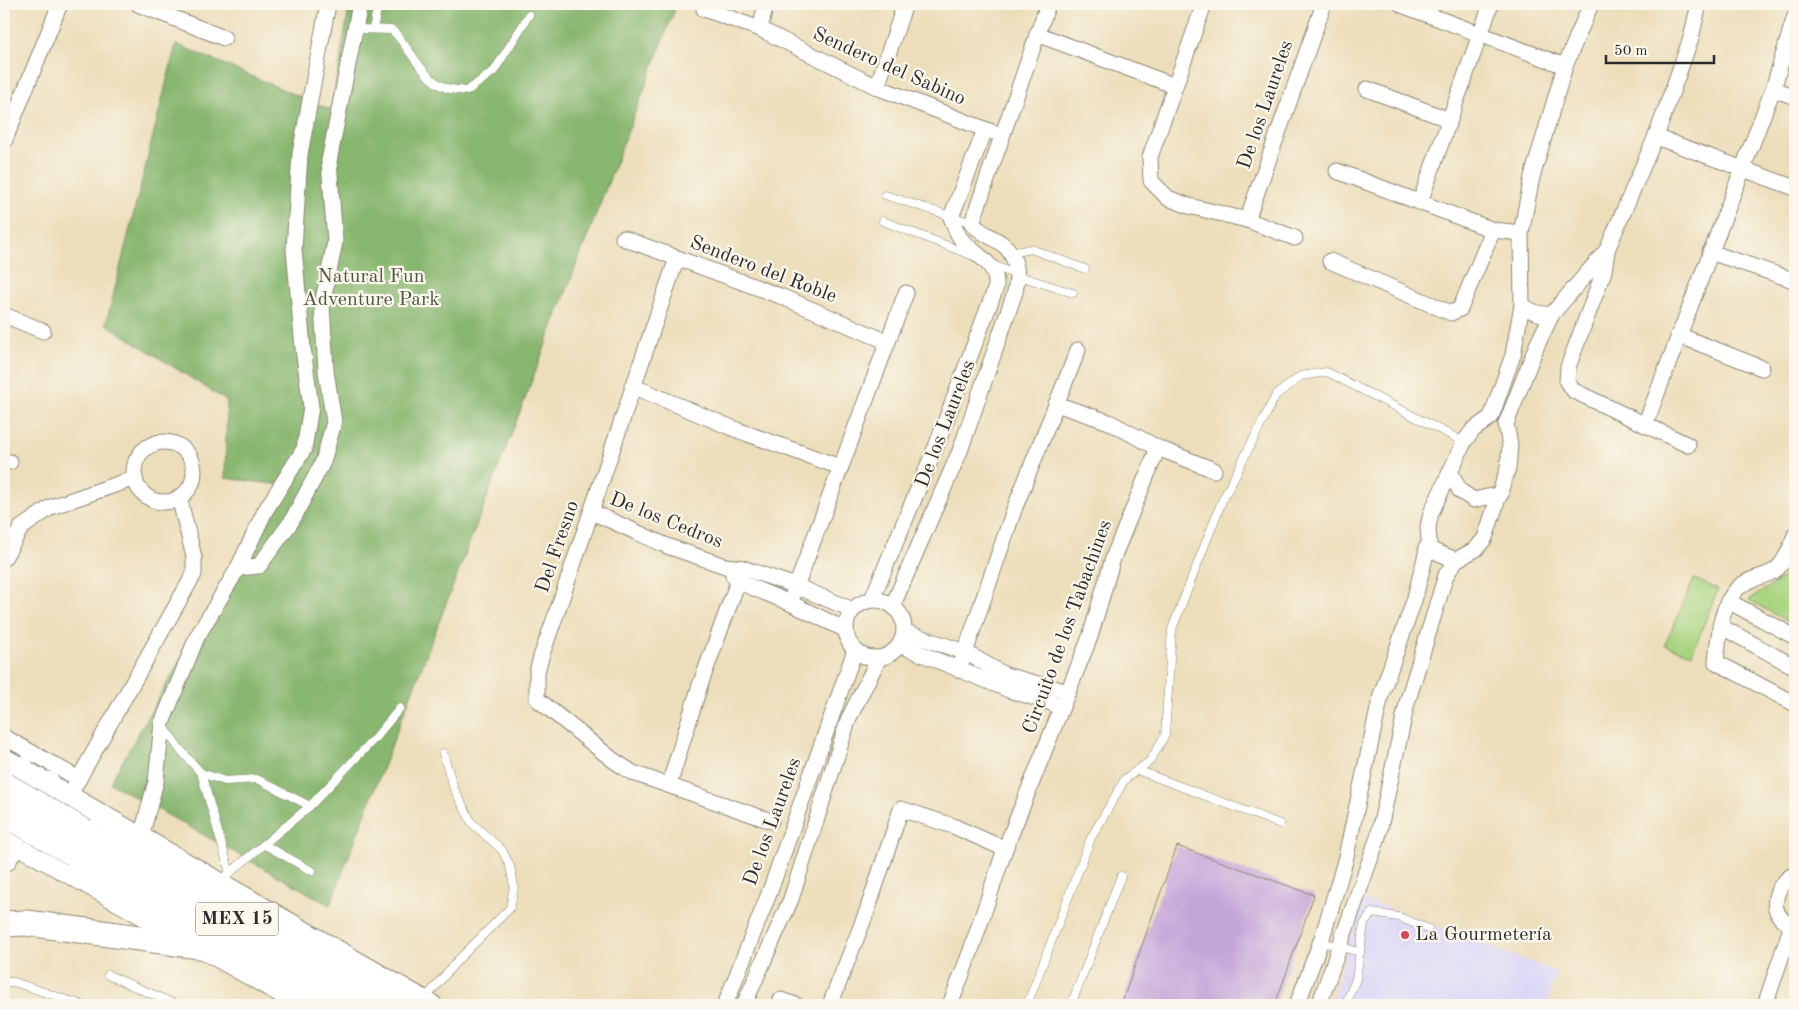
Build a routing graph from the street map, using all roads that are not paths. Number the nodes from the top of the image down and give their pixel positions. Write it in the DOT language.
graph roads {
  1 [pos="60,4"];
  2 [pos="138,4"];
  3 [pos="328,4"];
  4 [pos="360,4"];
  5 [pos="378,4"];
  6 [pos="766,4"];
  7 [pos="905,4"];
  8 [pos="1048,4"];
  9 [pos="1204,4"];
  10 [pos="1324,4"];
  11 [pos="1492,4"];
  12 [pos="1591,4"];
  13 [pos="1699,4"];
  14 [pos="1402,5"];
  15 [pos="704,9"];
  16 [pos="529,15"];
  17 [pos="1795,16"];
  18 [pos="355,29"];
  19 [pos="372,29"];
  20 [pos="760,29"];
  21 [pos="1037,34"];
  22 [pos="1480,34"];
  23 [pos="224,38"];
  24 [pos="1565,66"];
  25 [pos="1175,86"];
  26 [pos="877,87"];
  27 [pos="1367,89"];
  28 [pos="1773,89"];
  29 [pos="1795,97"];
  30 [pos="1450,120"];
  31 [pos="985,130"];
  32 [pos="1003,136"];
  33 [pos="1656,137"];
  34 [pos="4,142"];
  35 [pos="1742,169"];
  36 [pos="1338,171"];
  37 [pos="1795,188"];
  38 [pos="885,194"];
  39 [pos="1420,202"];
  40 [pos="951,217"];
  41 [pos="1247,220"];
  42 [pos="883,221"];
  43 [pos="972,223"];
  44 [pos="1493,230"];
  45 [pos="1521,233"];
  46 [pos="623,238"];
  47 [pos="1295,238"];
  48 [pos="1607,250"];
  49 [pos="1710,252"];
  50 [pos="1011,253"];
  51 [pos="677,258"];
  52 [pos="1330,261"];
  53 [pos="990,264"];
  54 [pos="1085,269"];
  55 [pos="1019,276"];
  56 [pos="1793,280"];
  57 [pos="906,293"];
  58 [pos="1073,293"];
  59 [pos="1522,304"];
  60 [pos="1552,314"];
  61 [pos="4,315"];
  62 [pos="44,331"];
  63 [pos="1678,335"];
  64 [pos="888,342"];
  65 [pos="1078,350"];
  66 [pos="1762,368"];
  67 [pos="632,386"];
  68 [pos="1056,404"];
  69 [pos="1645,425"];
  70 [pos="1464,442"];
  71 [pos="1688,445"];
  72 [pos="1158,448"];
  73 [pos="840,467"];
  74 [pos="1214,470"];
  75 [pos="1450,471"];
  76 [pos="135,478"];
  77 [pos="1501,494"];
  78 [pos="179,497"];
  79 [pos="592,512"];
  80 [pos="1795,535"];
  81 [pos="1426,548"];
  82 [pos="4,558"];
  83 [pos="1456,560"];
  84 [pos="238,568"];
  85 [pos="741,575"];
  86 [pos="796,586"];
  87 [pos="872,599"];
  88 [pos="1728,601"];
  89 [pos="790,603"];
  90 [pos="893,605"];
  91 [pos="853,610"];
  92 [pos="1720,626"];
  93 [pos="846,630"];
  94 [pos="1795,637"];
  95 [pos="902,639"];
  96 [pos="855,650"];
  97 [pos="965,652"];
  98 [pos="879,658"];
  99 [pos="1795,667"];
  100 [pos="959,670"];
  101 [pos="1068,692"];
  102 [pos="1795,704"];
  103 [pos="400,708"];
  104 [pos="1061,709"];
  105 [pos="162,723"];
  106 [pos="4,737"];
  107 [pos="443,753"];
  108 [pos="1137,770"];
  109 [pos="10,771"];
  110 [pos="201,773"];
  111 [pos="669,785"];
  112 [pos="65,786"];
  113 [pos="4,800"];
  114 [pos="310,806"];
  115 [pos="4,812"];
  116 [pos="109,819"];
  117 [pos="771,821"];
  118 [pos="1280,824"];
  119 [pos="140,837"];
  120 [pos="79,842"];
  121 [pos="7,845"];
  122 [pos="265,845"];
  123 [pos="1005,849"];
  124 [pos="312,871"];
  125 [pos="1795,874"];
  126 [pos="1121,876"];
  127 [pos="224,878"];
  128 [pos="82,880"];
  129 [pos="770,891"];
  130 [pos="791,899"];
  131 [pos="4,924"];
  132 [pos="1794,926"];
  133 [pos="1428,929"];
  134 [pos="1321,942"];
  135 [pos="199,946"];
  136 [pos="1340,946"];
  137 [pos="1360,952"];
  138 [pos="108,975"];
  139 [pos="4,982"];
  140 [pos="727,1000"];
  141 [pos="781,1000"];
  142 [pos="427,1003"];
  143 [pos="745,1003"];
  144 [pos="82,1005"];
  145 [pos="177,1005"];
  146 [pos="304,1005"];
  147 [pos="342,1005"];
  148 [pos="390,1005"];
  149 [pos="796,1005"];
  150 [pos="830,1005"];
  151 [pos="950,1005"];
  152 [pos="1027,1005"];
  153 [pos="1071,1005"];
  154 [pos="1297,1005"];
  155 [pos="1320,1005"];
  156 [pos="1345,1005"];
  157 [pos="1765,1005"];
  1 -- 34 [label="street"];
  2 -- 23 [label="street"];
  3 -- 84 [label="street"];
  4 -- 18 [label="street"];
  5 -- 19 [label="lane"];
  6 -- 20 [label="street"];
  7 -- 26 [label="street"];
  8 -- 21 [label="street"];
  9 -- 25 [label="street"];
  10 -- 41 [label="street, De los Laureles"];
  11 -- 22 [label="street"];
  12 -- 24 [label="street"];
  13 -- 33 [label="street"];
  14 -- 22 [label="street"];
  15 -- 20 [label="street, Sendero del Sabino"];
  16 -- 19 [label="lane"];
  17 -- 28 [label="street"];
  18 -- 19 [label="lane"];
  18 -- 84 [label="street"];
  20 -- 26 [label="street, Sendero del Sabino"];
  21 -- 25 [label="street"];
  21 -- 32 [label="street"];
  22 -- 24 [label="street"];
  22 -- 30 [label="street"];
  24 -- 45 [label="street"];
  25 -- 41 [label="street"];
  26 -- 31 [label="street, Sendero del Sabino"];
  27 -- 30 [label="street"];
  28 -- 29 [label="street"];
  28 -- 35 [label="street"];
  30 -- 39 [label="street"];
  31 -- 32 [label="street, Sendero del Sabino"];
  31 -- 40 [label="street"];
  32 -- 43 [label="street"];
  33 -- 35 [label="street"];
  33 -- 48 [label="street"];
  35 -- 37 [label="street"];
  35 -- 49 [label="street"];
  36 -- 39 [label="street"];
  38 -- 40 [label="lane"];
  39 -- 44 [label="street"];
  40 -- 43 [label="lane"];
  40 -- 53 [label="street"];
  41 -- 47 [label="street"];
  42 -- 53 [label="lane"];
  43 -- 50 [label="street"];
  44 -- 45 [label="street"];
  44 -- 52 [label="street"];
  45 -- 59 [label="street"];
  46 -- 51 [label="street, Sendero del Roble"];
  48 -- 60 [label="street"];
  48 -- 69 [label="street"];
  49 -- 56 [label="street"];
  49 -- 63 [label="street"];
  50 -- 54 [label="lane"];
  50 -- 55 [label="street"];
  51 -- 64 [label="street, Sendero del Roble"];
  51 -- 67 [label="street, Del Fresno"];
  53 -- 55 [label="lane"];
  53 -- 87 [label="street, De los Laureles"];
  55 -- 58 [label="lane"];
  55 -- 90 [label="street, De los Laureles"];
  57 -- 64 [label="street"];
  59 -- 60 [label="street"];
  59 -- 70 [label="street"];
  60 -- 77 [label="street"];
  61 -- 62 [label="street"];
  63 -- 66 [label="street"];
  63 -- 69 [label="street"];
  64 -- 73 [label="street"];
  65 -- 68 [label="street"];
  67 -- 73 [label="street"];
  67 -- 79 [label="street, Del Fresno"];
  68 -- 72 [label="street"];
  68 -- 97 [label="street"];
  69 -- 71 [label="street"];
  70 -- 75 [label="street"];
  70 -- 108 [label="lane"];
  72 -- 74 [label="street"];
  72 -- 101 [label="street, Circuito de los Tabachines"];
  73 -- 86 [label="street"];
  75 -- 77 [label="street"];
  75 -- 81 [label="street"];
  76 -- 78 [label="street"];
  76 -- 78 [label="street"];
  76 -- 82 [label="street"];
  77 -- 83 [label="street"];
  78 -- 112 [label="street"];
  79 -- 85 [label="street, De los Cedros"];
  79 -- 111 [label="street, Del Fresno"];
  80 -- 88 [label="street"];
  81 -- 83 [label="street"];
  81 -- 134 [label="street"];
  83 -- 136 [label="street"];
  84 -- 105 [label="street"];
  85 -- 86 [label="street, De los Cedros"];
  85 -- 89 [label="street, De los Cedros"];
  85 -- 111 [label="street"];
  86 -- 89 [label="street"];
  86 -- 91 [label="street, De los Cedros"];
  87 -- 90 [label="street"];
  87 -- 91 [label="street"];
  88 -- 92 [label="street"];
  88 -- 94 [label="street"];
  89 -- 93 [label="street, De los Cedros"];
  90 -- 95 [label="street"];
  91 -- 93 [label="street"];
  92 -- 99 [label="street"];
  92 -- 102 [label="street"];
  93 -- 96 [label="street"];
  95 -- 97 [label="street"];
  95 -- 98 [label="street"];
  95 -- 100 [label="street"];
  96 -- 98 [label="street"];
  96 -- 129 [label="street, De los Laureles"];
  97 -- 100 [label="street"];
  97 -- 101 [label="street"];
  98 -- 130 [label="street, De los Laureles"];
  100 -- 104 [label="street"];
  101 -- 104 [label="street, Circuito de los Tabachines"];
  103 -- 114 [label="lane"];
  104 -- 123 [label="street, Circuito de los Tabachines"];
  105 -- 110 [label="lane"];
  105 -- 119 [label="street"];
  106 -- 112 [label="street"];
  107 -- 142 [label="lane"];
  108 -- 118 [label="lane"];
  108 -- 152 [label="lane"];
  109 -- 112 [label="street"];
  109 -- 113 [label="main road"];
  109 -- 120 [label="highway, MEX 15, bridge"];
  110 -- 114 [label="lane"];
  110 -- 127 [label="lane"];
  111 -- 117 [label="street, Del Fresno"];
  112 -- 116 [label="street"];
  112 -- 121 [label="main road"];
  114 -- 122 [label="lane"];
  115 -- 120 [label="highway, MEX 15, bridge"];
  116 -- 119 [label="street"];
  116 -- 128 [label="street"];
  119 -- 127 [label="street"];
  120 -- 147 [label="highway, MEX 15"];
  120 -- 148 [label="highway, MEX 15"];
  121 -- 128 [label="street"];
  122 -- 124 [label="lane"];
  122 -- 127 [label="lane"];
  123 -- 150 [label="street"];
  123 -- 151 [label="street, Circuito de los Tabachines"];
  125 -- 132 [label="street"];
  126 -- 153 [label="lane"];
  127 -- 142 [label="street"];
  128 -- 135 [label="street"];
  129 -- 130 [label="street"];
  129 -- 140 [label="street, De los Laureles"];
  130 -- 143 [label="street, De los Laureles"];
  131 -- 135 [label="main road"];
  132 -- 157 [label="street"];
  133 -- 137 [label="lane"];
  134 -- 136 [label="lane"];
  134 -- 154 [label="street"];
  135 -- 146 [label="street"];
  136 -- 137 [label="lane"];
  136 -- 155 [label="street"];
  137 -- 156 [label="lane"];
  138 -- 145 [label="lane"];
  139 -- 144 [label="lane"];
  140 -- 143 [label="street"];
  141 -- 149 [label="street"];
}
